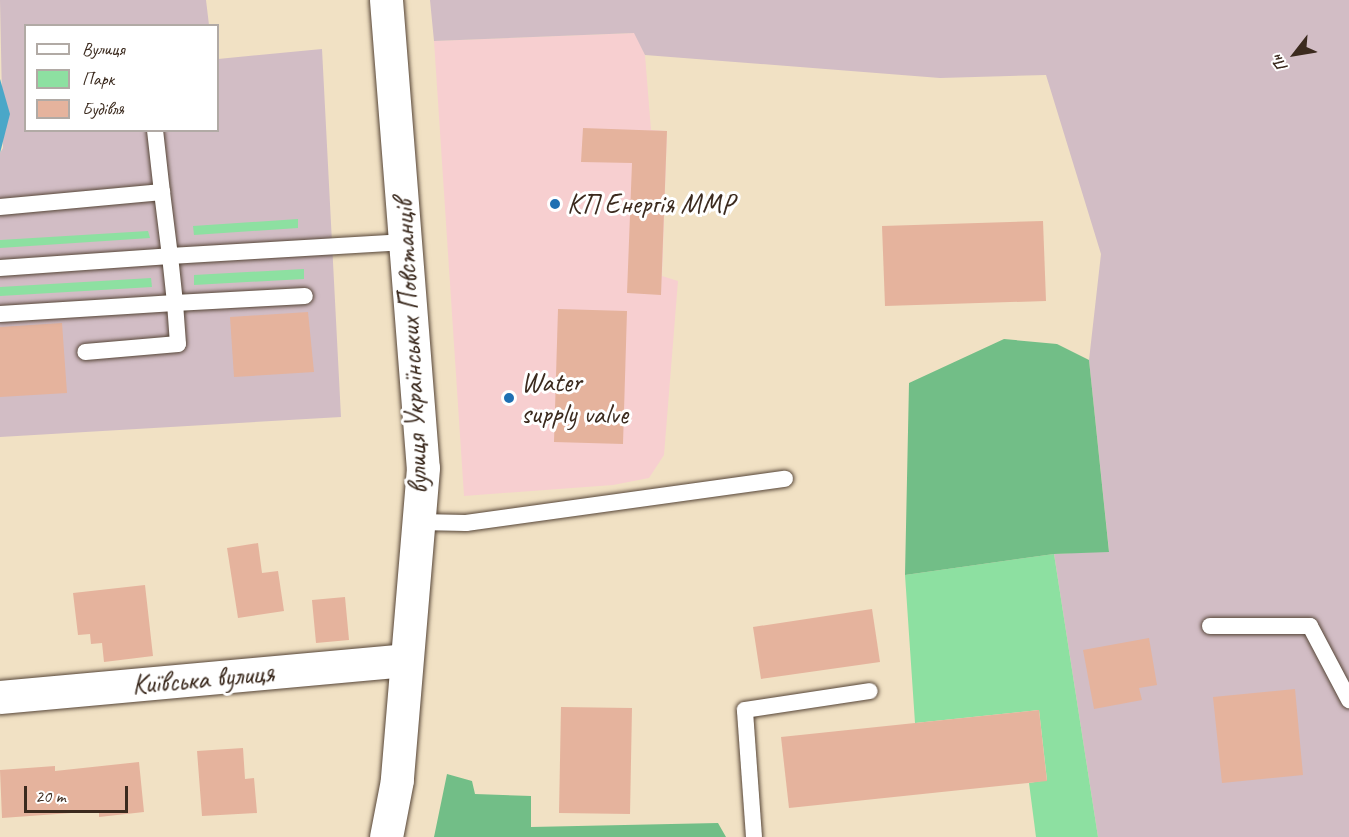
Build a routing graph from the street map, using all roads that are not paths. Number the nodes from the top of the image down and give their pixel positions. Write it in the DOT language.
graph roads {
  1 [pos="386,0"];
  2 [pos="155,132"];
  3 [pos="162,192"];
  4 [pos="0,207"];
  5 [pos="406,242"];
  6 [pos="170,256"];
  7 [pos="0,268"];
  8 [pos="305,296"];
  9 [pos="175,303"];
  10 [pos="0,314"];
  11 [pos="85,352"];
  12 [pos="784,479"];
  13 [pos="418,522"];
  14 [pos="1210,626"];
  15 [pos="405,660"];
  16 [pos="870,691"];
  17 [pos="0,697"];
  18 [pos="1349,700"];
  19 [pos="387,837"];
  20 [pos="754,837"];
  1 -- 5 [label="street, вулиця Українських Повстанців"];
  2 -- 3 [label="lane"];
  3 -- 4 [label="lane"];
  3 -- 6 [label="lane"];
  5 -- 6 [label="lane"];
  5 -- 13 [label="street, вулиця Українських Повстанців"];
  6 -- 7 [label="lane"];
  6 -- 9 [label="lane"];
  8 -- 9 [label="lane"];
  9 -- 10 [label="lane"];
  9 -- 11 [label="lane"];
  12 -- 13 [label="lane"];
  13 -- 15 [label="street, вулиця Українських Повстанців"];
  14 -- 18 [label="lane"];
  15 -- 17 [label="street, Київська вулиця"];
  15 -- 19 [label="street, вулиця Українських Повстанців"];
  16 -- 20 [label="lane"];
}
